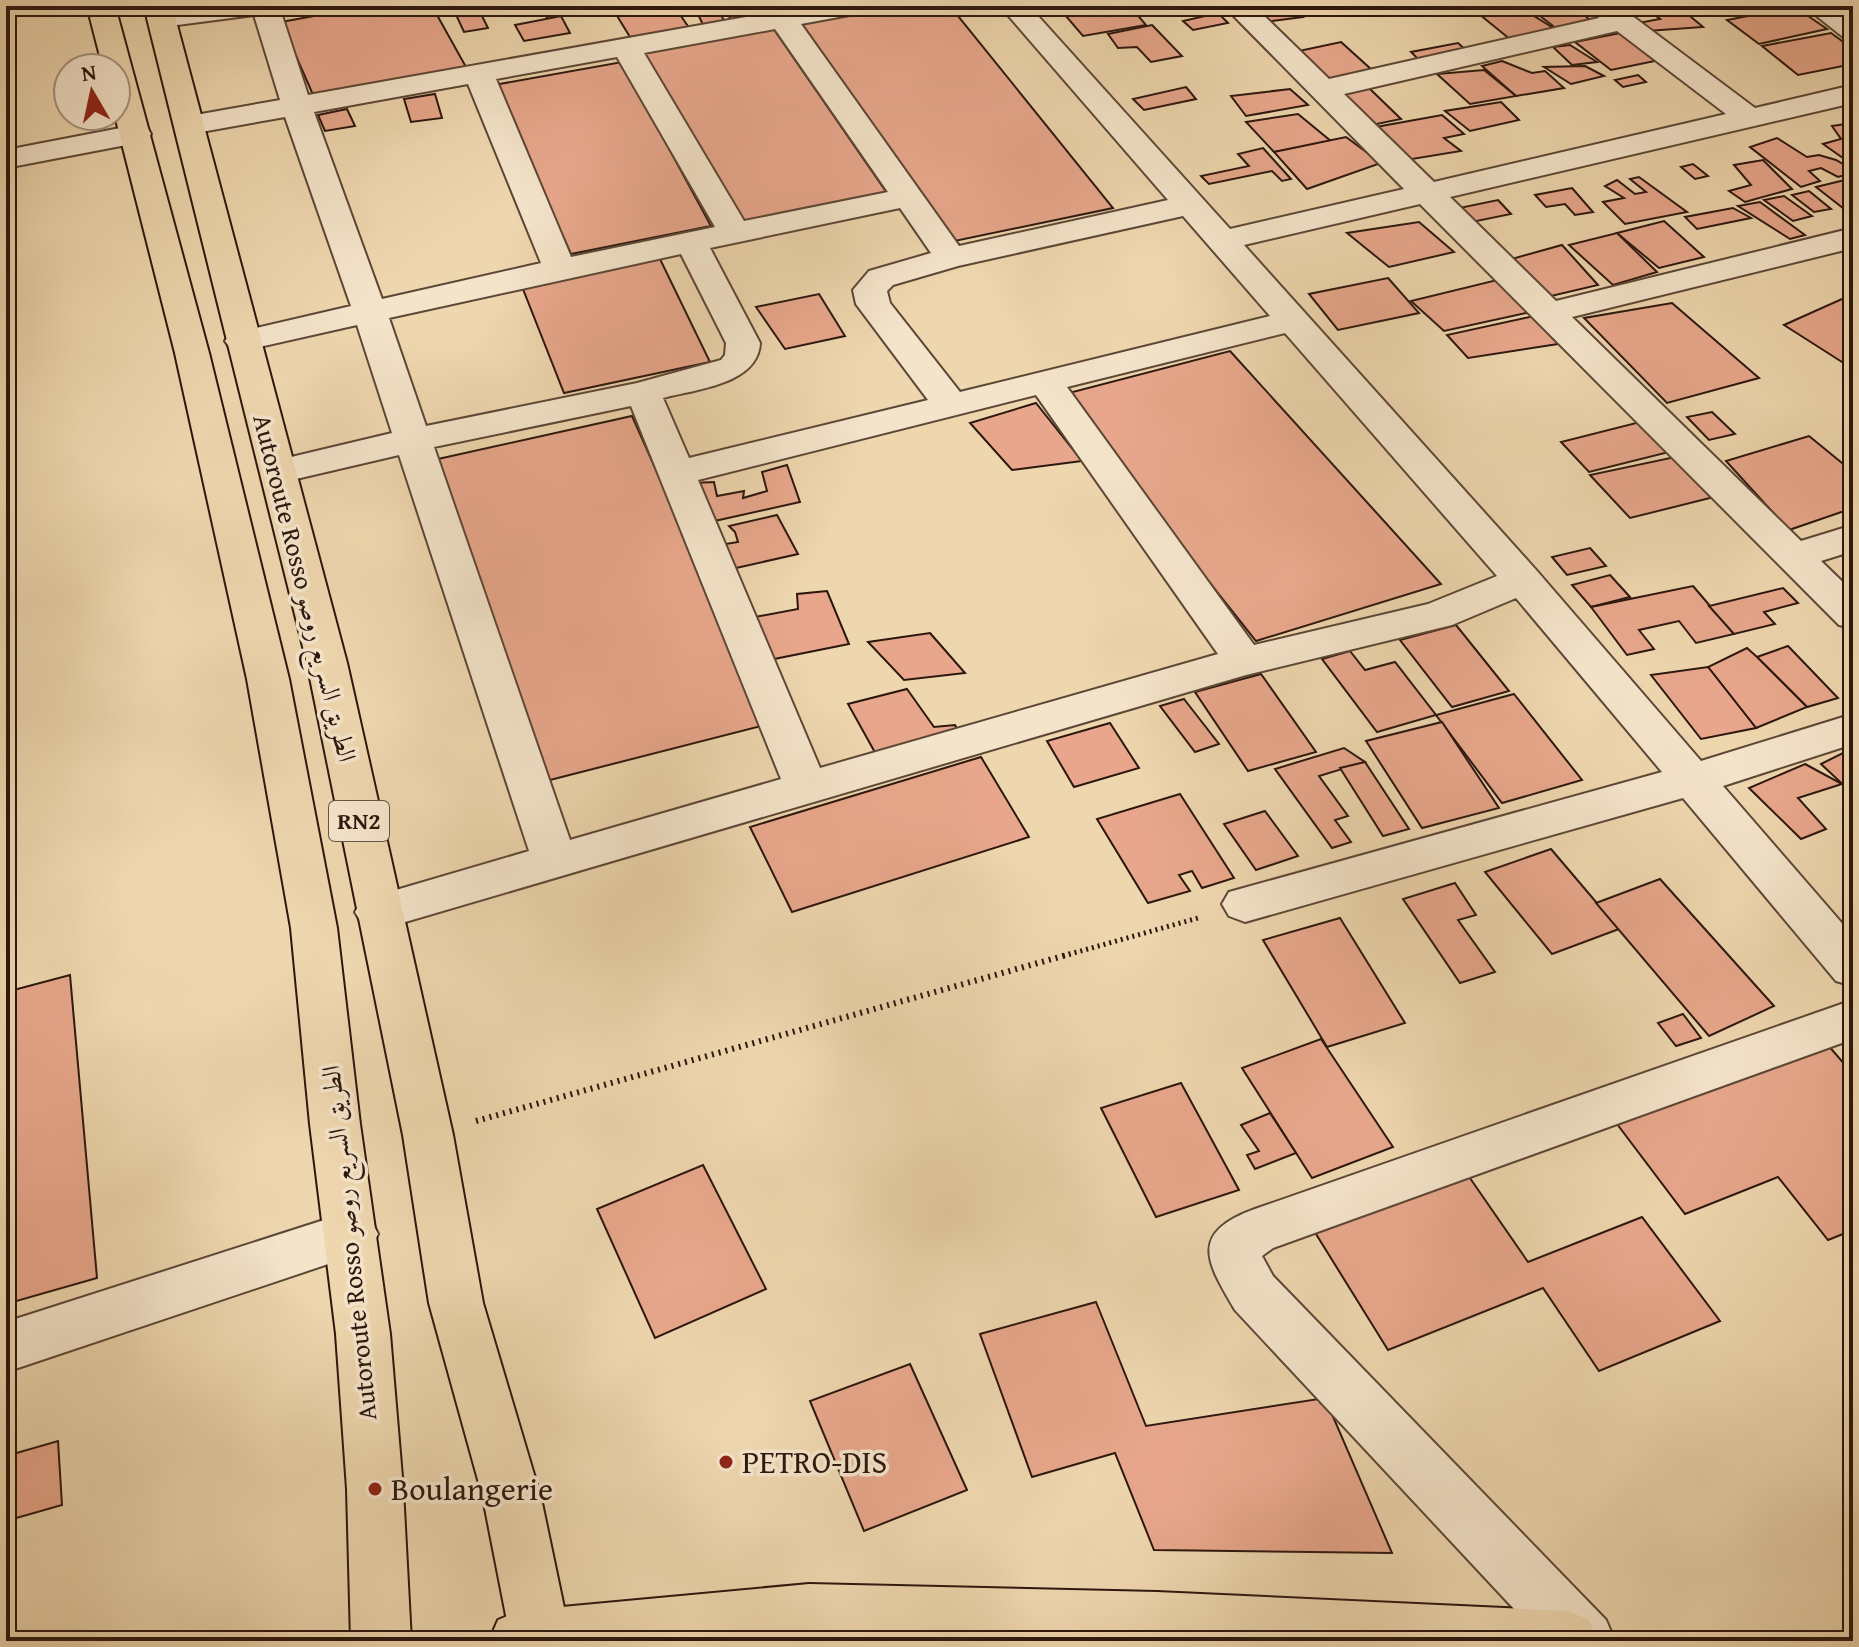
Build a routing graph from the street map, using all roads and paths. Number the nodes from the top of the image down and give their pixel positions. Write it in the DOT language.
graph roads {
  1 [pos="101,6"];
  2 [pos="263,6"];
  3 [pos="856,6"];
  4 [pos="1014,6"];
  5 [pos="1238,6"];
  6 [pos="1818,6"];
  7 [pos="160,12"];
  8 [pos="1610,14"];
  9 [pos="783,20"];
  10 [pos="1853,31"];
  11 [pos="626,47"];
  12 [pos="479,75"];
  13 [pos="1322,90"];
  14 [pos="1846,102"];
  15 [pos="297,107"];
  16 [pos="1750,118"];
  17 [pos="190,125"];
  18 [pos="136,134"];
  19 [pos="6,159"];
  20 [pos="1428,194"];
  21 [pos="908,197"];
  22 [pos="1189,205"];
  23 [pos="735,233"];
  24 [pos="1853,238"];
  25 [pos="1221,241"];
  26 [pos="691,242"];
  27 [pos="951,258"];
  28 [pos="560,269"];
  29 [pos="370,313"];
  30 [pos="1548,313"];
  31 [pos="1292,321"];
  32 [pos="242,341"];
  33 [pos="1045,382"];
  34 [pos="643,393"];
  35 [pos="951,405"];
  36 [pos="413,440"];
  37 [pos="279,471"];
  38 [pos="677,473"];
  39 [pos="1853,538"];
  40 [pos="1793,556"];
  41 [pos="1523,580"];
  42 [pos="1853,615"];
  43 [pos="1244,661"];
  44 [pos="1853,729"];
  45 [pos="1693,779"];
  46 [pos="807,789"];
  47 [pos="555,862"];
  48 [pos="1245,904"];
  49 [pos="378,912"];
  50 [pos="1853,968"];
  51 [pos="1853,1019"];
  52 [pos="428,1135"];
  53 [pos="352,1234"];
  54 [pos="6,1347"];
  55 [pos="534,1640"];
  56 [pos="381,1641"];
  57 [pos="1568,1641"];
  58 [pos="1585,1641"];
  1 -- 18 [label="main road, Autoroute Rosso الطريق السريع روصو / RN2"];
  2 -- 7 [label="street"];
  2 -- 15 [label="street"];
  3 -- 9 [label="street"];
  4 -- 22 [label="street"];
  5 -- 13 [label="street"];
  6 -- 10 [label="street"];
  7 -- 17 [label="main road, Autoroute Rosso الطريق السريع روصو / RN2"];
  8 -- 13 [label="street"];
  8 -- 16 [label="street"];
  9 -- 11 [label="street"];
  9 -- 21 [label="street"];
  11 -- 12 [label="street"];
  11 -- 23 [label="street"];
  12 -- 15 [label="street"];
  12 -- 28 [label="street"];
  13 -- 20 [label="street"];
  14 -- 16 [label="street"];
  15 -- 17 [label="street"];
  15 -- 29 [label="street"];
  16 -- 20 [label="street"];
  17 -- 32 [label="main road, Autoroute Rosso الطريق السريع روصو / RN2"];
  18 -- 19 [label="street"];
  18 -- 53 [label="main road, Autoroute Rosso الطريق السريع روصو / RN2"];
  20 -- 25 [label="street"];
  20 -- 30 [label="street"];
  21 -- 23 [label="street"];
  21 -- 27 [label="street"];
  22 -- 25 [label="street"];
  22 -- 27 [label="street"];
  23 -- 26 [label="street"];
  24 -- 30 [label="street"];
  25 -- 31 [label="street"];
  26 -- 28 [label="street"];
  26 -- 34 [label="street"];
  27 -- 35 [label="street"];
  28 -- 29 [label="street"];
  29 -- 32 [label="street"];
  29 -- 36 [label="street"];
  30 -- 40 [label="street"];
  31 -- 33 [label="street"];
  31 -- 41 [label="street"];
  32 -- 37 [label="main road, Autoroute Rosso الطريق السريع روصو / RN2"];
  33 -- 35 [label="street"];
  33 -- 43 [label="street"];
  34 -- 36 [label="street"];
  34 -- 38 [label="street"];
  35 -- 38 [label="street"];
  36 -- 37 [label="street"];
  36 -- 47 [label="street"];
  37 -- 49 [label="main road, Autoroute Rosso الطريق السريع روصو / RN2"];
  38 -- 46 [label="street"];
  39 -- 40 [label="street"];
  40 -- 42 [label="street"];
  41 -- 43 [label="street"];
  41 -- 45 [label="street"];
  43 -- 46 [label="street"];
  44 -- 45 [label="street"];
  45 -- 48 [label="street"];
  45 -- 50 [label="street"];
  46 -- 47 [label="street"];
  47 -- 49 [label="street"];
  48 -- 52 [label="path"];
  49 -- 52 [label="main road, Autoroute Rosso الطريق السريع روصو / RN2"];
  51 -- 58 [label="street"];
  52 -- 55 [label="main road, Autoroute Rosso الطريق السريع روصو / RN2"];
  53 -- 54 [label="street"];
  53 -- 56 [label="main road, Autoroute Rosso الطريق السريع روصو / RN2"];
  55 -- 57 [label="main road"];
}
